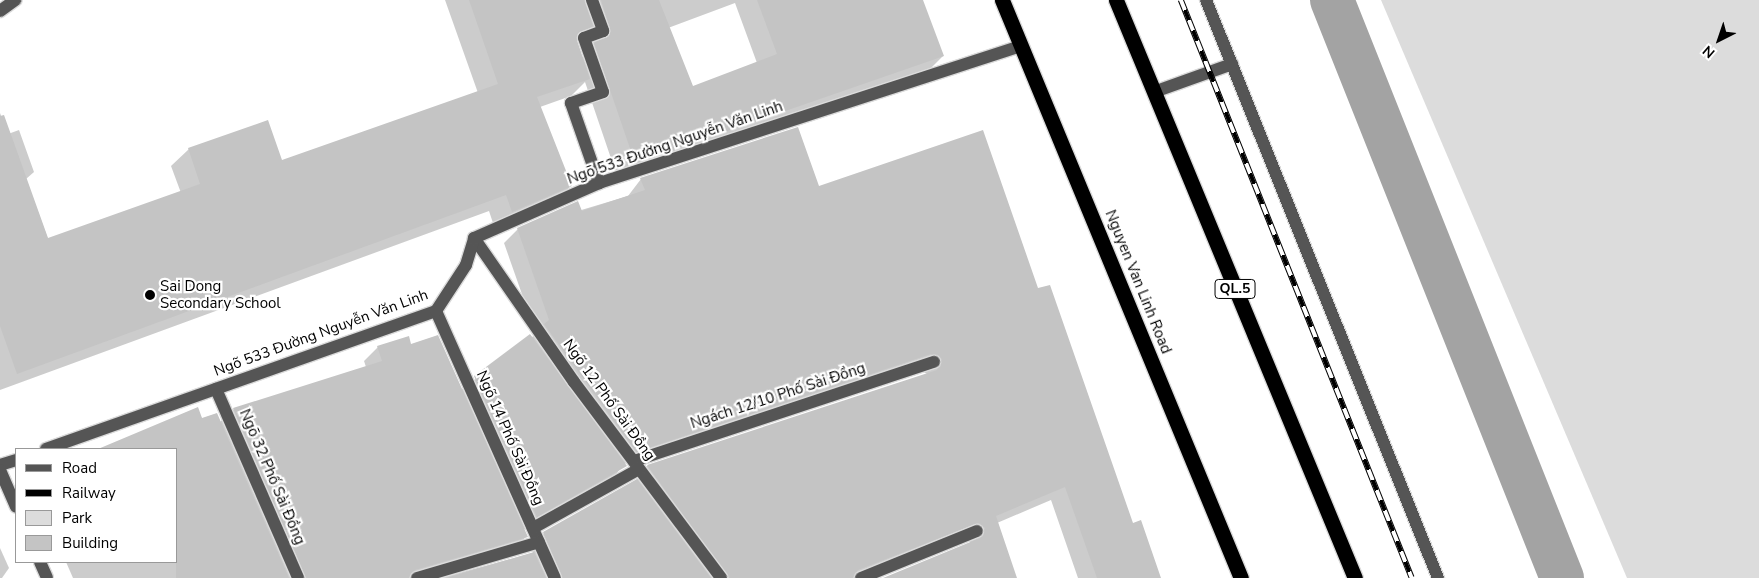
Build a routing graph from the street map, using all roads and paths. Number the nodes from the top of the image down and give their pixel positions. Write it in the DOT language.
graph roads {
  1 [pos="15,0"];
  2 [pos="592,0"];
  3 [pos="1002,0"];
  4 [pos="1116,0"];
  5 [pos="1206,0"];
  6 [pos="0,10"];
  7 [pos="1021,46"];
  8 [pos="1232,64"];
  9 [pos="1154,92"];
  10 [pos="599,183"];
  11 [pos="474,238"];
  12 [pos="436,311"];
  13 [pos="934,362"];
  14 [pos="216,389"];
  15 [pos="49,448"];
  16 [pos="15,460"];
  17 [pos="0,465"];
  18 [pos="636,465"];
  19 [pos="0,470"];
  20 [pos="15,505"];
  21 [pos="533,528"];
  22 [pos="977,532"];
  23 [pos="539,542"];
  24 [pos="40,563"];
  25 [pos="47,578"];
  26 [pos="298,578"];
  27 [pos="417,578"];
  28 [pos="555,578"];
  29 [pos="722,578"];
  30 [pos="861,578"];
  31 [pos="1241,578"];
  32 [pos="1355,578"];
  33 [pos="1438,578"];
  1 -- 6 [label="street"];
  2 -- 10 [label="street"];
  3 -- 7 [label="highway, Nguyen Van Linh Road"];
  4 -- 9 [label="highway, QL.5"];
  5 -- 8 [label="street"];
  7 -- 10 [label="street, Ngõ 533 Đường Nguyễn Văn Linh"];
  7 -- 31 [label="highway, Nguyen Van Linh Road"];
  8 -- 9 [label="street"];
  8 -- 33 [label="street"];
  9 -- 32 [label="highway, QL.5"];
  10 -- 11 [label="street, Ngõ 533 Đường Nguyễn Văn Linh"];
  11 -- 12 [label="street, Ngõ 533 Đường Nguyễn Văn Linh"];
  11 -- 18 [label="street, Ngõ 12 Phố Sài Đồng"];
  12 -- 14 [label="street, Ngõ 533 Đường Nguyễn Văn Linh"];
  12 -- 21 [label="street, Ngõ 14 Phố Sài Đồng"];
  13 -- 18 [label="street, Ngách 12/10 Phố Sài Đồng"];
  14 -- 15 [label="street, Ngõ 533 Đường Nguyễn Văn Linh"];
  14 -- 26 [label="street, Ngõ 32 Phố Sài Đồng"];
  16 -- 17 [label="street"];
  18 -- 21 [label="street, Ngách 12/10 Phố Sài Đồng"];
  18 -- 29 [label="street, Ngõ 12 Phố Sài Đồng"];
  19 -- 20 [label="street"];
  21 -- 23 [label="street, Ngõ 14 Phố Sài Đồng"];
  22 -- 30 [label="street"];
  23 -- 27 [label="street"];
  23 -- 28 [label="street, Ngõ 14 Phố Sài Đồng"];
  24 -- 25 [label="street"];
}
